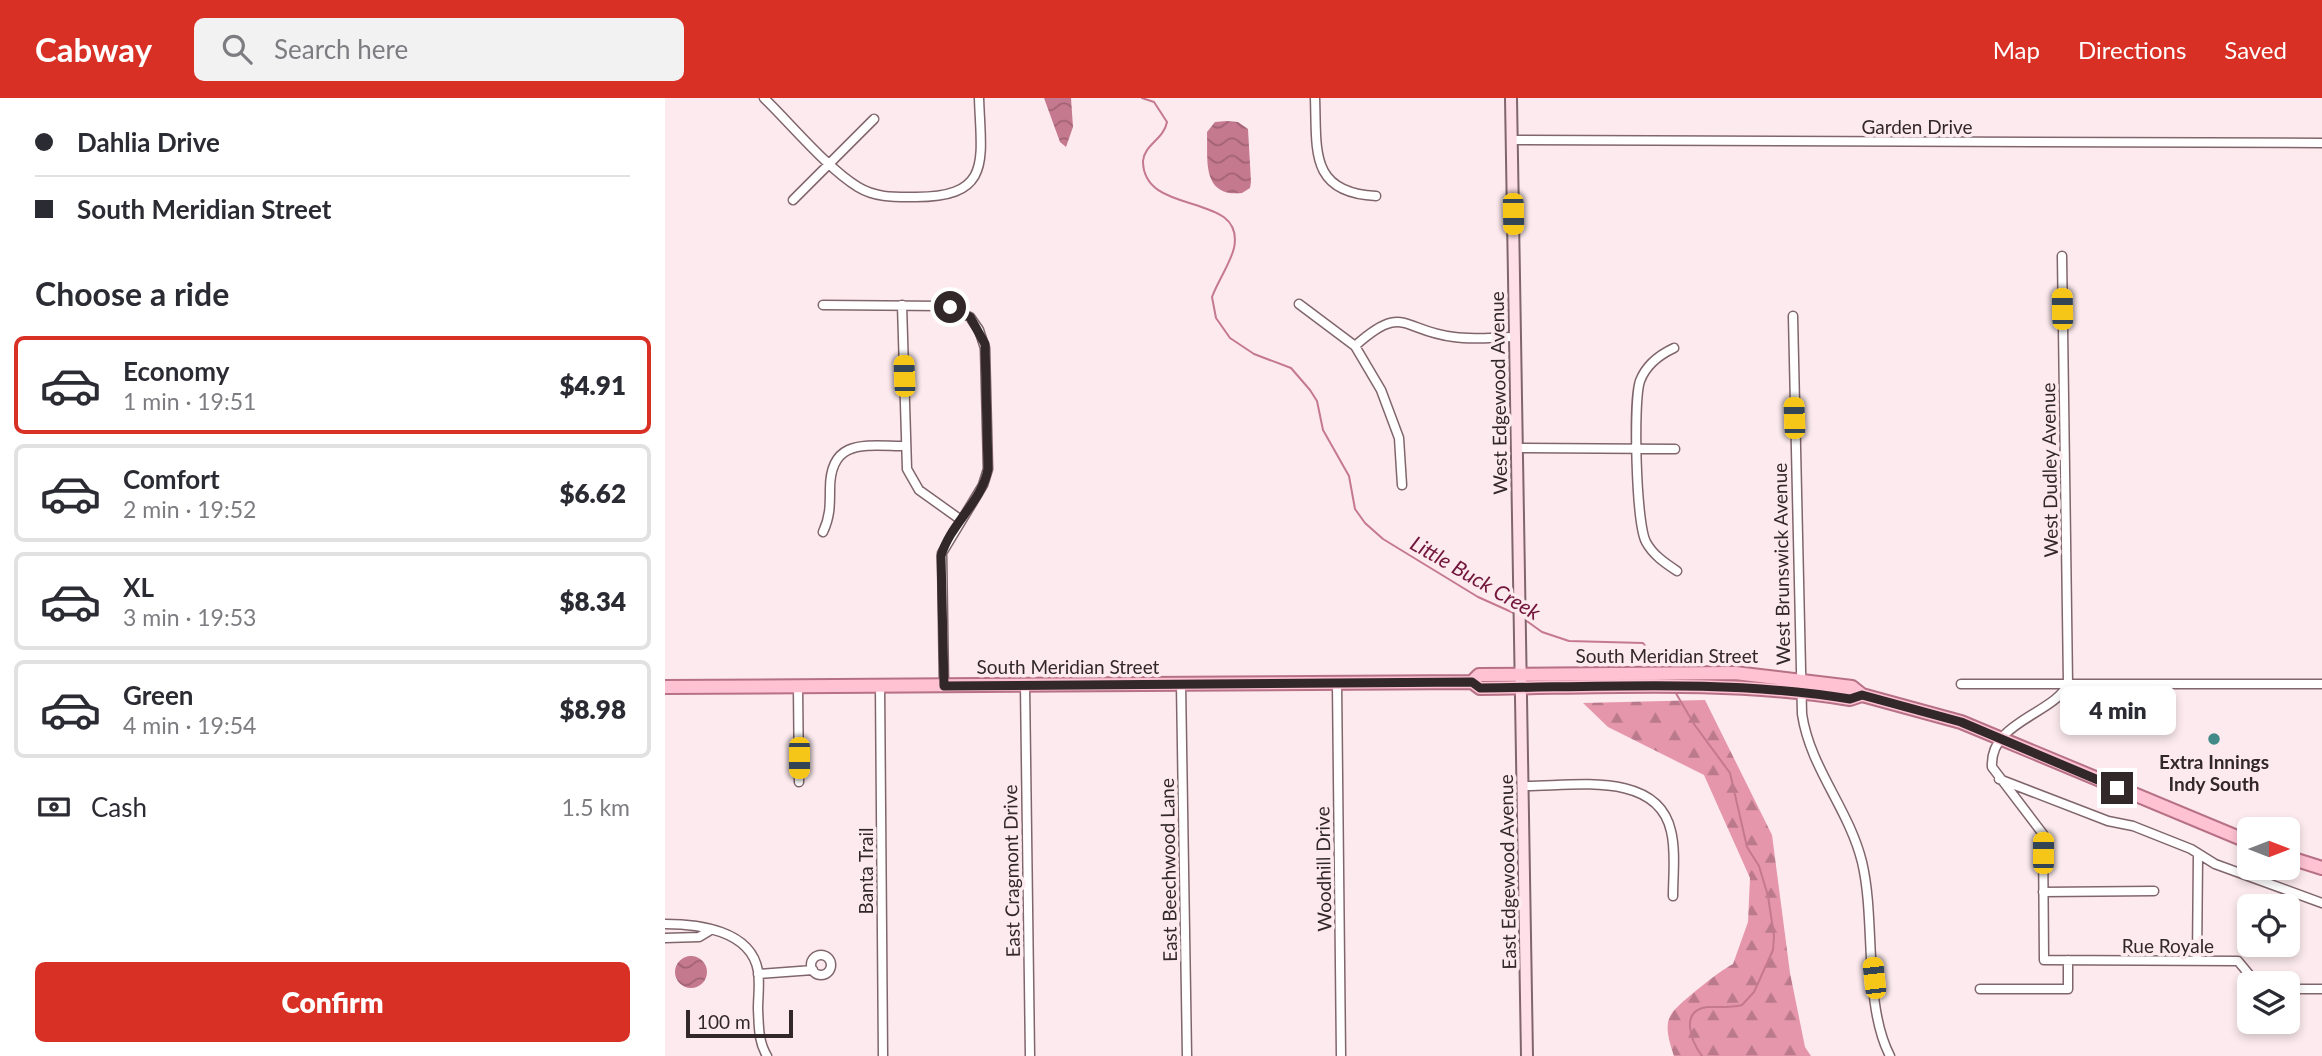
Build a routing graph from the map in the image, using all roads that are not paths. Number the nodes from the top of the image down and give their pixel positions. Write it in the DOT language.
graph roads {
  1 [pos="764,98"];
  2 [pos="979,98"];
  3 [pos="1315,98"];
  4 [pos="1511,98"];
  5 [pos="874,118"];
  6 [pos="1511,140"];
  7 [pos="2322,144"];
  8 [pos="830,162"];
  9 [pos="1376,196"];
  10 [pos="793,200"];
  11 [pos="2062,256"];
  12 [pos="1299,304"];
  13 [pos="823,305"];
  14 [pos="902,305"];
  15 [pos="1793,316"];
  16 [pos="1514,337"];
  17 [pos="1355,346"];
  18 [pos="1674,348"];
  19 [pos="906,446"];
  20 [pos="1517,448"];
  21 [pos="1638,448"];
  22 [pos="1675,449"];
  23 [pos="1402,485"];
  24 [pos="961,520"];
  25 [pos="823,532"];
  26 [pos="1677,571"];
  27 [pos="1521,674"];
  28 [pos="1337,682"];
  29 [pos="1472,682"];
  30 [pos="1181,684"];
  31 [pos="1961,684"];
  32 [pos="2068,684"];
  33 [pos="2322,684"];
  34 [pos="1025,685"];
  35 [pos="1800,685"];
  36 [pos="880,686"];
  37 [pos="944,686"];
  38 [pos="665,687"];
  39 [pos="798,687"];
  40 [pos="1521,688"];
  41 [pos="2003,740"];
  42 [pos="1998,779"];
  43 [pos="799,782"];
  44 [pos="1523,786"];
  45 [pos="2237,837"];
  46 [pos="2198,855"];
  47 [pos="2300,861"];
  48 [pos="2322,867"];
  49 [pos="2154,891"];
  50 [pos="2043,892"];
  51 [pos="1673,896"];
  52 [pos="2322,903"];
  53 [pos="665,924"];
  54 [pos="709,931"];
  55 [pos="665,938"];
  56 [pos="2068,960"];
  57 [pos="2197,961"];
  58 [pos="813,970"];
  59 [pos="2246,971"];
  60 [pos="758,974"];
  61 [pos="1980,989"];
  62 [pos="2300,989"];
  63 [pos="2322,989"];
  64 [pos="767,1056"];
  65 [pos="883,1056"];
  66 [pos="1030,1056"];
  67 [pos="1187,1056"];
  68 [pos="1341,1056"];
  69 [pos="1527,1056"];
  70 [pos="1890,1056"];
  1 -- 8 [label="street"];
  2 -- 8 [label="street"];
  3 -- 9 [label="street"];
  4 -- 6 [label="main road, West Edgewood Avenue"];
  5 -- 8 [label="street"];
  6 -- 7 [label="street, Garden Drive"];
  6 -- 16 [label="main road, West Edgewood Avenue"];
  8 -- 10 [label="street"];
  11 -- 32 [label="street, West Dudley Avenue"];
  12 -- 17 [label="street"];
  13 -- 14 [label="street"];
  14 -- 19 [label="street"];
  14 -- 24 [label="street"];
  15 -- 35 [label="street, West Brunswick Avenue"];
  16 -- 17 [label="street"];
  16 -- 20 [label="main road, West Edgewood Avenue"];
  17 -- 23 [label="street"];
  18 -- 21 [label="street"];
  19 -- 24 [label="street"];
  19 -- 25 [label="street"];
  20 -- 21 [label="street"];
  20 -- 27 [label="main road, West Edgewood Avenue"];
  21 -- 22 [label="street"];
  21 -- 26 [label="street"];
  24 -- 37 [label="street"];
  27 -- 29 [label="main road, South Meridian Street"];
  27 -- 35 [label="main road, South Meridian Street"];
  27 -- 40 [label="main road, West Edgewood Avenue"];
  28 -- 29 [label="main road, South Meridian Street"];
  28 -- 30 [label="main road, South Meridian Street"];
  28 -- 68 [label="street, Woodhill Drive"];
  29 -- 40 [label="main road, South Meridian Street"];
  30 -- 34 [label="main road, South Meridian Street"];
  30 -- 67 [label="street, East Beechwood Lane"];
  31 -- 32 [label="street"];
  32 -- 33 [label="street"];
  32 -- 41 [label="street"];
  34 -- 37 [label="main road, South Meridian Street"];
  34 -- 66 [label="street, East Cragmont Drive"];
  35 -- 40 [label="main road, South Meridian Street"];
  35 -- 41 [label="main road, South Meridian Street"];
  35 -- 70 [label="street, West Brunswick Avenue"];
  36 -- 37 [label="main road, South Meridian Street"];
  36 -- 39 [label="main road, South Meridian Street"];
  36 -- 65 [label="street, Banta Trail"];
  38 -- 39 [label="main road, South Meridian Street"];
  39 -- 43 [label="street"];
  40 -- 44 [label="main road, East Edgewood Avenue"];
  41 -- 42 [label="street"];
  41 -- 45 [label="main road, South Meridian Street"];
  42 -- 46 [label="street"];
  42 -- 50 [label="street"];
  44 -- 51 [label="street"];
  44 -- 69 [label="main road, East Edgewood Avenue"];
  46 -- 52 [label="street"];
  46 -- 57 [label="street"];
  47 -- 48 [label="main road"];
  49 -- 50 [label="street"];
  50 -- 56 [label="street"];
  53 -- 54 [label="street"];
  54 -- 55 [label="street"];
  54 -- 60 [label="street"];
  56 -- 57 [label="street, Rue Royale"];
  56 -- 61 [label="street"];
  57 -- 59 [label="street, Rue Royale"];
  58 -- 60 [label="street"];
  60 -- 64 [label="street"];
  62 -- 63 [label="street"];
}
